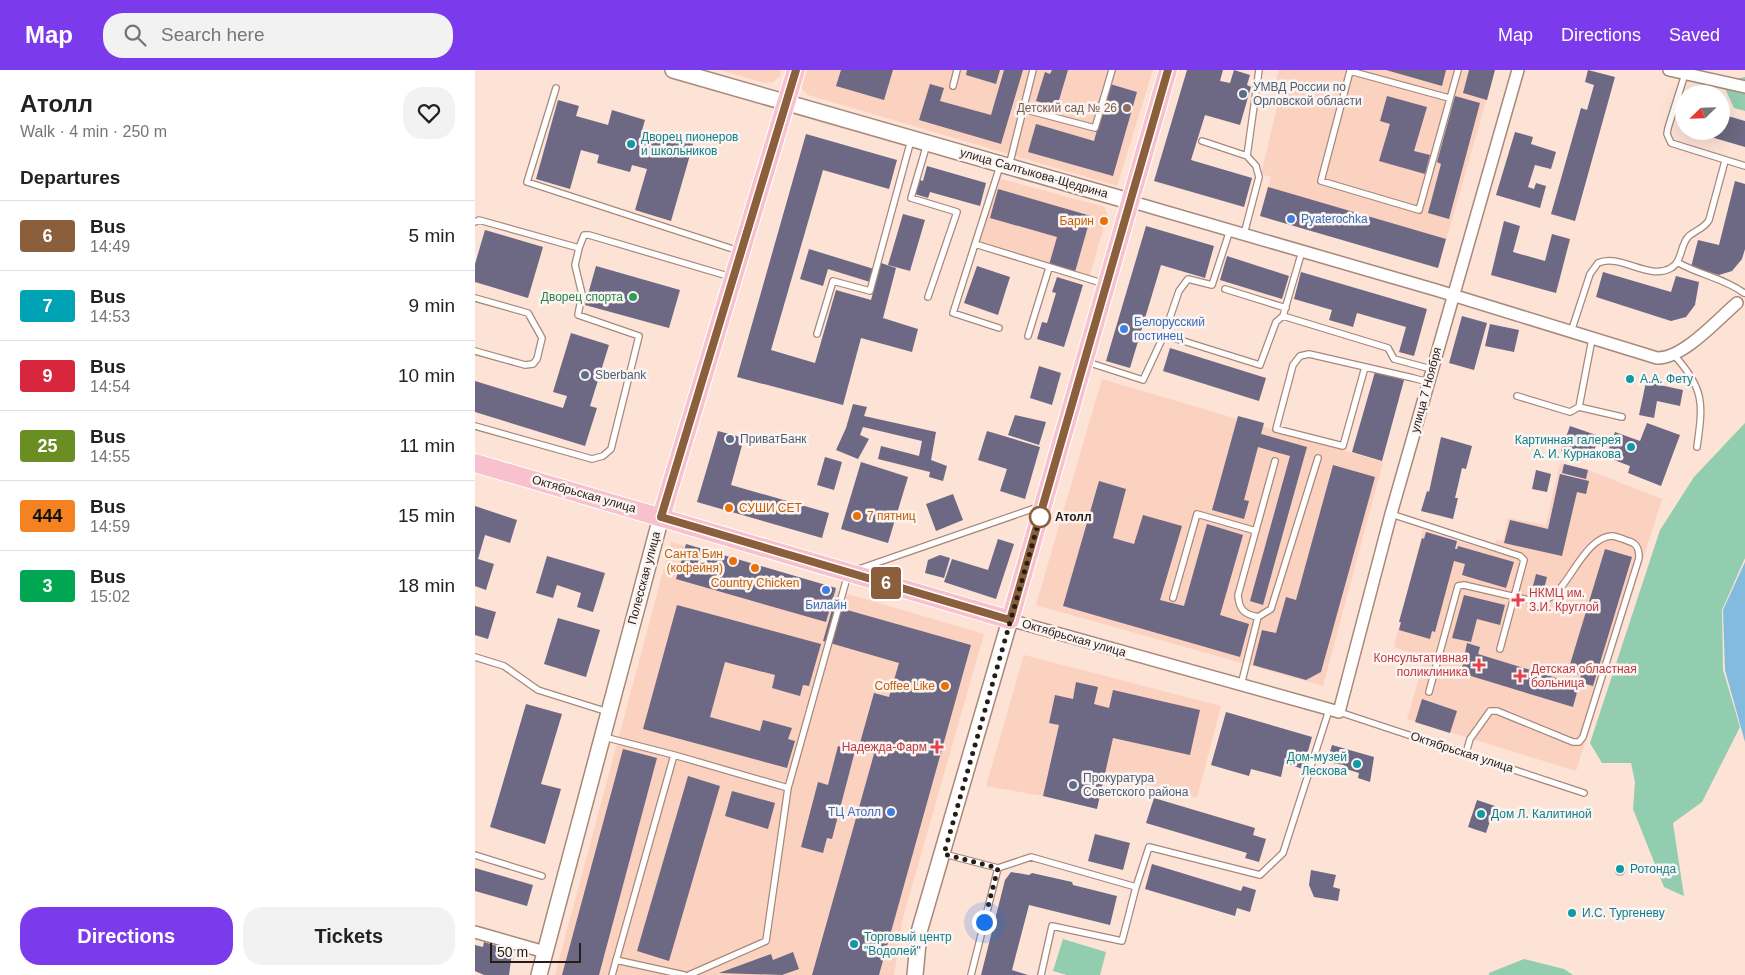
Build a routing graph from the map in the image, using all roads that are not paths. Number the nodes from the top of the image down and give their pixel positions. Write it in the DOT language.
graph roads {
  1 [pos="673,70"];
  2 [pos="796,70"];
  3 [pos="957,70"];
  4 [pos="1033,70"];
  5 [pos="1112,70"];
  6 [pos="1168,70"];
  7 [pos="1259,70"];
  8 [pos="1457,70"];
  9 [pos="1518,70"];
  10 [pos="1669,70"];
  11 [pos="1688,72"];
  12 [pos="953,86"];
  13 [pos="1745,86"];
  14 [pos="556,88"];
  15 [pos="1449,98"];
  16 [pos="787,103"];
  17 [pos="1023,109"];
  18 [pos="911,138"];
  19 [pos="1202,141"];
  20 [pos="927,143"];
  21 [pos="1247,156"];
  22 [pos="1725,160"];
  23 [pos="1005,165"];
  24 [pos="1745,166"];
  25 [pos="1129,200"];
  26 [pos="475,222"];
  27 [pos="1230,230"];
  28 [pos="1244,234"];
  29 [pos="975,244"];
  30 [pos="579,248"];
  31 [pos="1302,251"];
  32 [pos="741,252"];
  33 [pos="1677,262"];
  34 [pos="1049,268"];
  35 [pos="733,278"];
  36 [pos="1105,284"];
  37 [pos="1225,289"];
  38 [pos="1745,292"];
  39 [pos="1452,295"];
  40 [pos="928,297"];
  41 [pos="475,298"];
  42 [pos="1737,303"];
  43 [pos="1286,308"];
  44 [pos="1283,316"];
  45 [pos="999,328"];
  46 [pos="1571,332"];
  47 [pos="817,334"];
  48 [pos="1164,335"];
  49 [pos="1028,336"];
  50 [pos="1592,339"];
  51 [pos="475,351"];
  52 [pos="1674,355"];
  53 [pos="1084,362"];
  54 [pos="1365,367"];
  55 [pos="1431,369"];
  56 [pos="1428,382"];
  57 [pos="1517,396"];
  58 [pos="1579,407"];
  59 [pos="1622,417"];
  60 [pos="475,426"];
  61 [pos="1697,447"];
  62 [pos="1318,458"];
  63 [pos="1275,462"];
  64 [pos="475,463"];
  65 [pos="1043,506"];
  66 [pos="1391,514"];
  67 [pos="661,517"];
  68 [pos="1256,531"];
  69 [pos="849,572"];
  70 [pos="1515,597"];
  71 [pos="1173,598"];
  72 [pos="1258,617"];
  73 [pos="1010,620"];
  74 [pos="1500,650"];
  75 [pos="475,657"];
  76 [pos="1241,685"];
  77 [pos="1429,692"];
  78 [pos="1334,711"];
  79 [pos="608,712"];
  80 [pos="602,737"];
  81 [pos="1466,753"];
  82 [pos="673,755"];
  83 [pos="788,788"];
  84 [pos="1584,793"];
  85 [pos="944,854"];
  86 [pos="475,856"];
  87 [pos="998,868"];
  88 [pos="542,876"];
  89 [pos="1136,887"];
  90 [pos="475,932"];
  91 [pos="545,952"];
  92 [pos="616,960"];
  93 [pos="539,975"];
  94 [pos="612,975"];
  95 [pos="684,975"];
  96 [pos="689,975"];
  97 [pos="915,975"];
  98 [pos="971,975"];
  99 [pos="1041,975"];
  1 -- 16 [label="main road, улица Салтыкова-Щедрина"];
  2 -- 16 [label="main road, Полесская улица"];
  3 -- 12 [label="lane"];
  4 -- 17 [label="lane"];
  5 -- 17 [label="lane"];
  6 -- 25 [label="main road"];
  7 -- 21 [label="lane"];
  8 -- 15 [label="lane"];
  9 -- 39 [label="street, улица 7 Ноября"];
  10 -- 11 [label="street"];
  11 -- 13 [label="street"];
  11 -- 22 [label="lane"];
  14 -- 32 [label="lane"];
  15 -- 15 [label="lane"];
  16 -- 18 [label="main road, улица Салтыкова-Щедрина"];
  16 -- 32 [label="main road, Полесская улица"];
  17 -- 23 [label="lane"];
  18 -- 20 [label="main road, улица Салтыкова-Щедрина"];
  18 -- 47 [label="lane"];
  19 -- 21 [label="lane"];
  20 -- 23 [label="main road, улица Салтыкова-Щедрина"];
  20 -- 40 [label="lane"];
  21 -- 28 [label="lane"];
  22 -- 24 [label="lane"];
  22 -- 33 [label="lane"];
  23 -- 25 [label="main road, улица Салтыкова-Щедрина"];
  23 -- 29 [label="lane"];
  25 -- 27 [label="street, улица Салтыкова-Щедрина"];
  25 -- 36 [label="main road"];
  26 -- 30 [label="lane"];
  27 -- 28 [label="street, улица Салтыкова-Щедрина"];
  27 -- 48 [label="lane"];
  28 -- 31 [label="street, улица Салтыкова-Щедрина"];
  29 -- 34 [label="lane"];
  29 -- 45 [label="lane"];
  30 -- 35 [label="lane"];
  30 -- 60 [label="lane"];
  31 -- 39 [label="street, улица Салтыкова-Щедрина"];
  31 -- 43 [label="lane"];
  32 -- 35 [label="main road, Полесская улица"];
  33 -- 38 [label="lane"];
  33 -- 46 [label="lane"];
  34 -- 36 [label="lane"];
  34 -- 49 [label="lane"];
  35 -- 67 [label="main road, Полесская улица"];
  36 -- 53 [label="main road"];
  37 -- 43 [label="lane"];
  38 -- 42 [label="lane"];
  39 -- 46 [label="street, улица Салтыкова-Щедрина"];
  39 -- 55 [label="street, улица 7 Ноября"];
  41 -- 51 [label="lane"];
  42 -- 52 [label="street"];
  43 -- 44 [label="lane"];
  44 -- 48 [label="lane"];
  44 -- 55 [label="lane"];
  46 -- 50 [label="street, улица Салтыкова-Щедрина"];
  48 -- 53 [label="lane"];
  50 -- 52 [label="street, улица Салтыкова-Щедрина"];
  50 -- 58 [label="lane"];
  52 -- 61 [label="lane"];
  53 -- 65 [label="main road"];
  54 -- 54 [label="lane"];
  54 -- 56 [label="lane"];
  55 -- 56 [label="street, улица 7 Ноября"];
  56 -- 66 [label="street, улица 7 Ноября"];
  57 -- 58 [label="lane"];
  58 -- 59 [label="lane"];
  62 -- 72 [label="lane"];
  63 -- 68 [label="lane"];
  64 -- 67 [label="main road, Октябрьская улица"];
  65 -- 69 [label="lane"];
  65 -- 73 [label="main road"];
  66 -- 70 [label="lane"];
  66 -- 78 [label="street, улица 7 Ноября"];
  67 -- 69 [label="main road, Октябрьская улица"];
  67 -- 79 [label="main road, Полесская улица"];
  68 -- 71 [label="lane"];
  68 -- 72 [label="lane"];
  69 -- 73 [label="main road, Октябрьская улица"];
  69 -- 83 [label="lane"];
  70 -- 74 [label="lane"];
  70 -- 77 [label="lane"];
  70 -- 81 [label="lane"];
  72 -- 76 [label="lane"];
  73 -- 76 [label="street, Октябрьская улица"];
  73 -- 85 [label="main road"];
  75 -- 79 [label="lane"];
  76 -- 78 [label="street, Октябрьская улица"];
  78 -- 81 [label="lane, Октябрьская улица"];
  78 -- 89 [label="lane"];
  79 -- 80 [label="main road, Полесская улица"];
  80 -- 82 [label="lane"];
  80 -- 91 [label="main road, Полесская улица"];
  81 -- 84 [label="lane, Октябрьская улица"];
  82 -- 83 [label="lane"];
  82 -- 92 [label="lane"];
  83 -- 96 [label="lane"];
  85 -- 87 [label="lane"];
  85 -- 97 [label="main road"];
  86 -- 88 [label="lane"];
  87 -- 89 [label="lane"];
  87 -- 98 [label="lane"];
  89 -- 99 [label="lane"];
  90 -- 91 [label="street"];
  91 -- 93 [label="main road, Полесская улица"];
  92 -- 94 [label="lane"];
  92 -- 95 [label="lane"];
}
